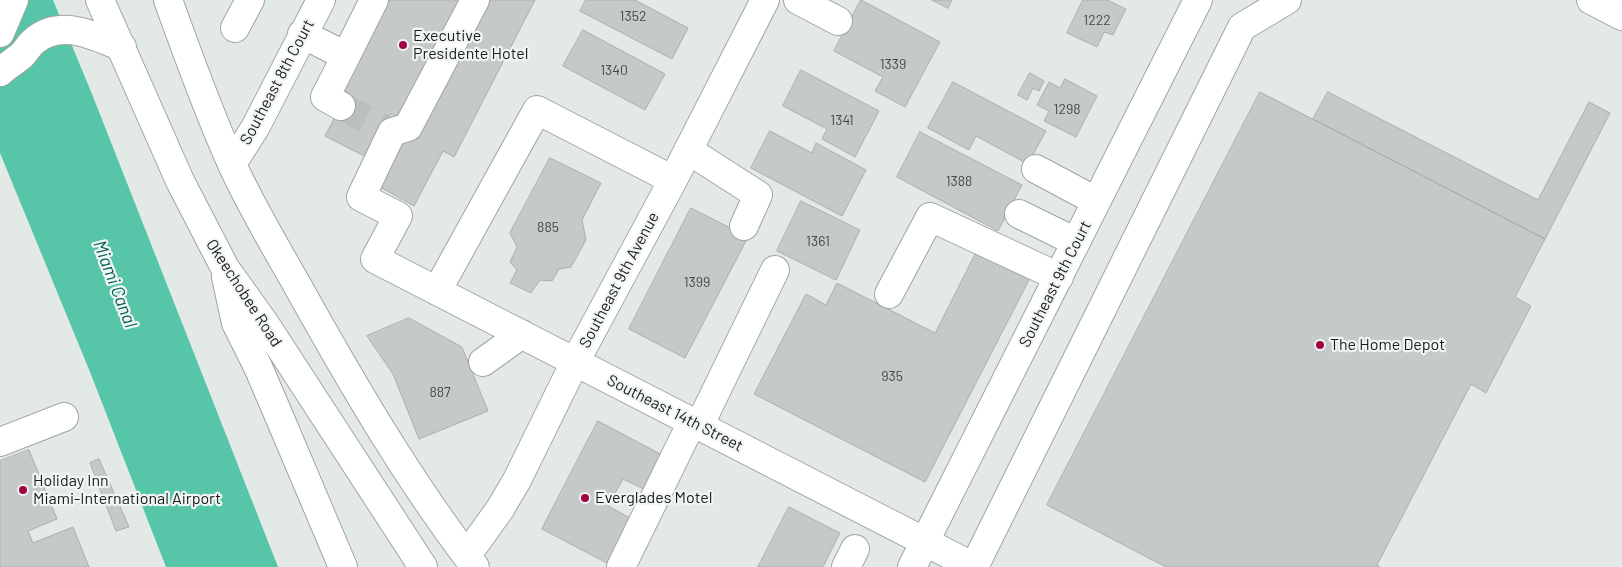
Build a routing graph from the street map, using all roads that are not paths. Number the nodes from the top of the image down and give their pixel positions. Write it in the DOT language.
graph roads {
  1 [pos="14,0"];
  2 [pos="100,0"];
  3 [pos="250,0"];
  4 [pos="321,0"];
  5 [pos="374,0"];
  6 [pos="475,0"];
  7 [pos="764,0"];
  8 [pos="798,0"];
  9 [pos="1198,0"];
  10 [pos="1288,0"];
  11 [pos="1591,0"];
  12 [pos="174,5"];
  13 [pos="1622,16"];
  14 [pos="838,22"];
  15 [pos="235,28"];
  16 [pos="0,33"];
  17 [pos="302,34"];
  18 [pos="122,47"];
  19 [pos="346,56"];
  20 [pos="0,72"];
  21 [pos="341,106"];
  22 [pos="688,150"];
  23 [pos="232,164"];
  24 [pos="1036,169"];
  25 [pos="673,180"];
  26 [pos="1096,202"];
  27 [pos="1019,214"];
  28 [pos="744,226"];
  29 [pos="1076,242"];
  30 [pos="224,268"];
  31 [pos="775,270"];
  32 [pos="1059,277"];
  33 [pos="437,290"];
  34 [pos="889,294"];
  35 [pos="522,334"];
  36 [pos="483,362"];
  37 [pos="575,362"];
  38 [pos="64,417"];
  39 [pos="695,424"];
  40 [pos="0,442"];
  41 [pos="925,542"];
  42 [pos="471,561"];
  43 [pos="343,567"];
  44 [pos="423,567"];
  45 [pos="622,567"];
  46 [pos="912,567"];
  47 [pos="974,567"];
  1 -- 16 [label="main road"];
  2 -- 18 [label="main road, Okeechobee Road"];
  3 -- 15 [label="main road"];
  4 -- 17 [label="main road, Southeast 8th Court"];
  5 -- 19 [label="main road"];
  6 -- 33 [label="main road, Southeast 14th Street"];
  7 -- 22 [label="main road, Southeast 9th Avenue"];
  8 -- 14 [label="main road"];
  9 -- 26 [label="main road, Southeast 9th Court"];
  10 -- 47 [label="main road"];
  11 -- 13 [label="main road"];
  12 -- 23 [label="main road"];
  17 -- 19 [label="main road"];
  17 -- 23 [label="main road, Southeast 8th Court"];
  18 -- 20 [label="main road"];
  18 -- 30 [label="main road, Okeechobee Road"];
  19 -- 21 [label="main road"];
  22 -- 25 [label="main road, Southeast 9th Avenue"];
  22 -- 28 [label="main road"];
  23 -- 42 [label="main road"];
  24 -- 26 [label="main road"];
  25 -- 33 [label="main road"];
  25 -- 37 [label="main road, Southeast 9th Avenue"];
  26 -- 29 [label="main road, Southeast 9th Court"];
  27 -- 29 [label="main road"];
  29 -- 32 [label="main road, Southeast 9th Court"];
  30 -- 43 [label="main road"];
  30 -- 44 [label="main road, Okeechobee Road"];
  31 -- 39 [label="main road"];
  32 -- 34 [label="main road"];
  32 -- 41 [label="main road, Southeast 9th Court"];
  33 -- 35 [label="main road, Southeast 14th Street"];
  35 -- 36 [label="main road"];
  35 -- 37 [label="main road, Southeast 14th Street"];
  37 -- 39 [label="main road, Southeast 14th Street"];
  37 -- 42 [label="main road, Southeast 9th Avenue"];
  38 -- 40 [label="main road"];
  39 -- 41 [label="main road, Southeast 14th Street"];
  39 -- 45 [label="main road"];
  41 -- 46 [label="main road, Southeast 9th Court"];
  41 -- 47 [label="main road, Southeast 14th Street"];
}
